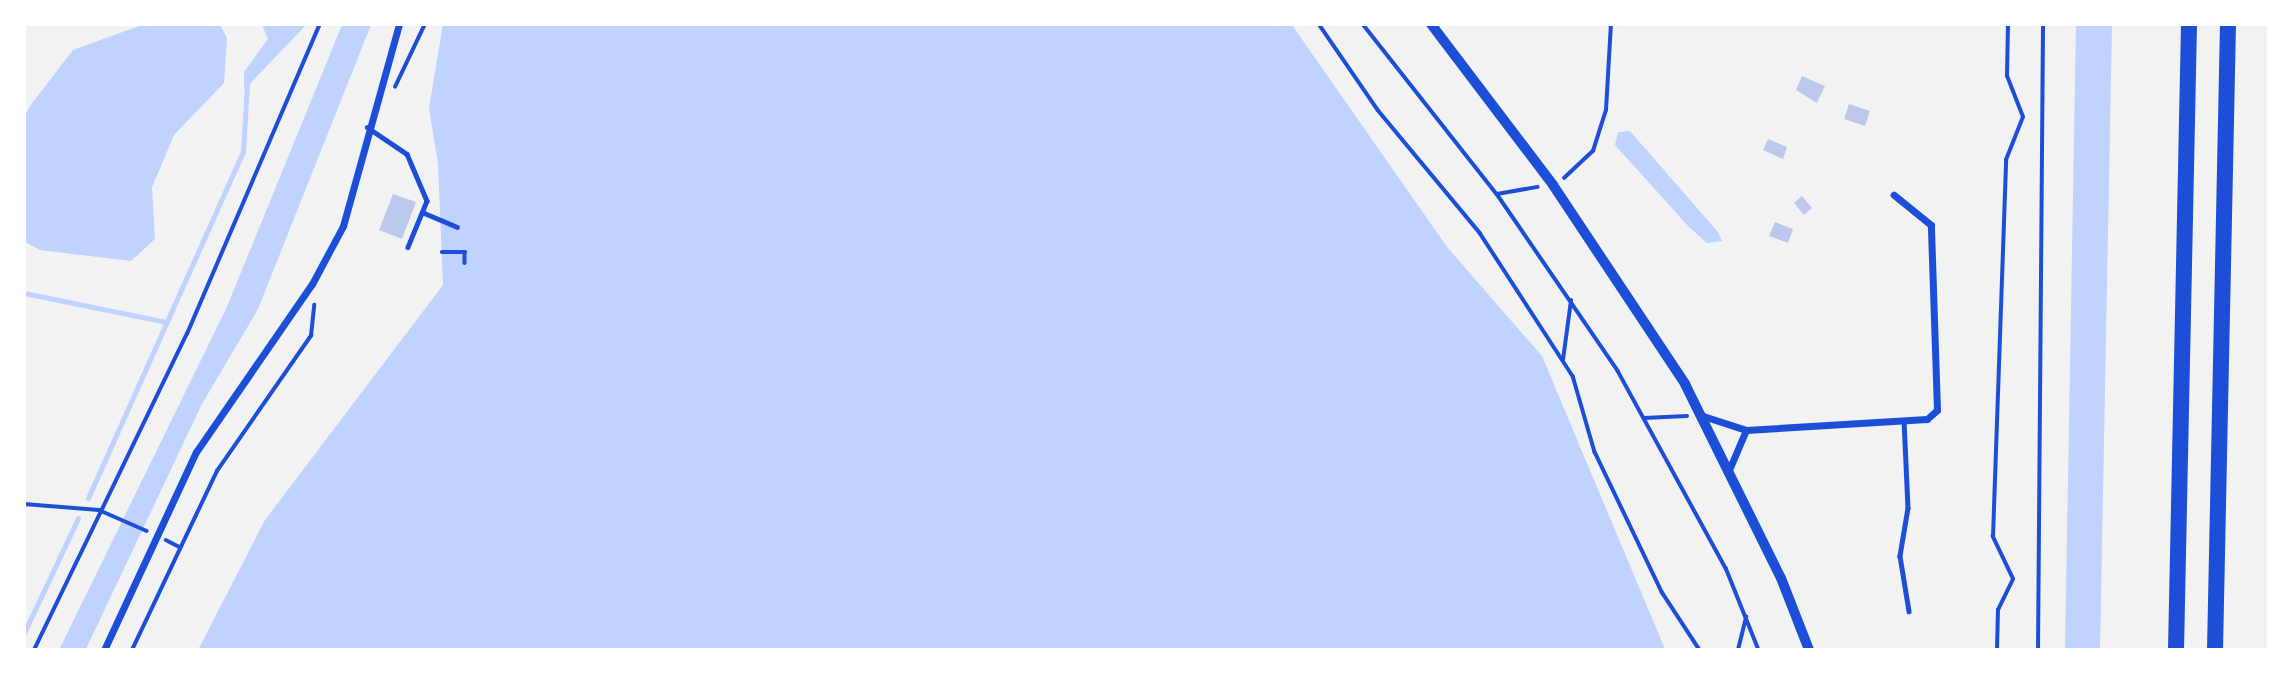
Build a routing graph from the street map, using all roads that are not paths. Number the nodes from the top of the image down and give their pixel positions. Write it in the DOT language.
graph roads {
  1 [pos="399,24"];
  2 [pos="1431,24"];
  3 [pos="2189,24"];
  4 [pos="2228,24"];
  5 [pos="367,127"];
  6 [pos="1894,195"];
  7 [pos="422,212"];
  8 [pos="457,227"];
  9 [pos="408,247"];
  10 [pos="1703,416"];
  11 [pos="1903,419"];
  12 [pos="1746,430"];
  13 [pos="1729,470"];
  14 [pos="1909,611"];
  15 [pos="104,649"];
  16 [pos="1809,649"];
  17 [pos="2176,649"];
  18 [pos="2215,649"];
  1 -- 5 [label="street"];
  2 -- 10 [label="street"];
  3 -- 17 [label="highway"];
  4 -- 18 [label="highway"];
  5 -- 7 [label="lane"];
  5 -- 15 [label="street"];
  6 -- 11 [label="street"];
  7 -- 8 [label="lane"];
  7 -- 9 [label="lane"];
  10 -- 12 [label="street"];
  10 -- 13 [label="street"];
  11 -- 12 [label="street"];
  11 -- 14 [label="lane"];
  12 -- 13 [label="street"];
  13 -- 16 [label="street"];
}
